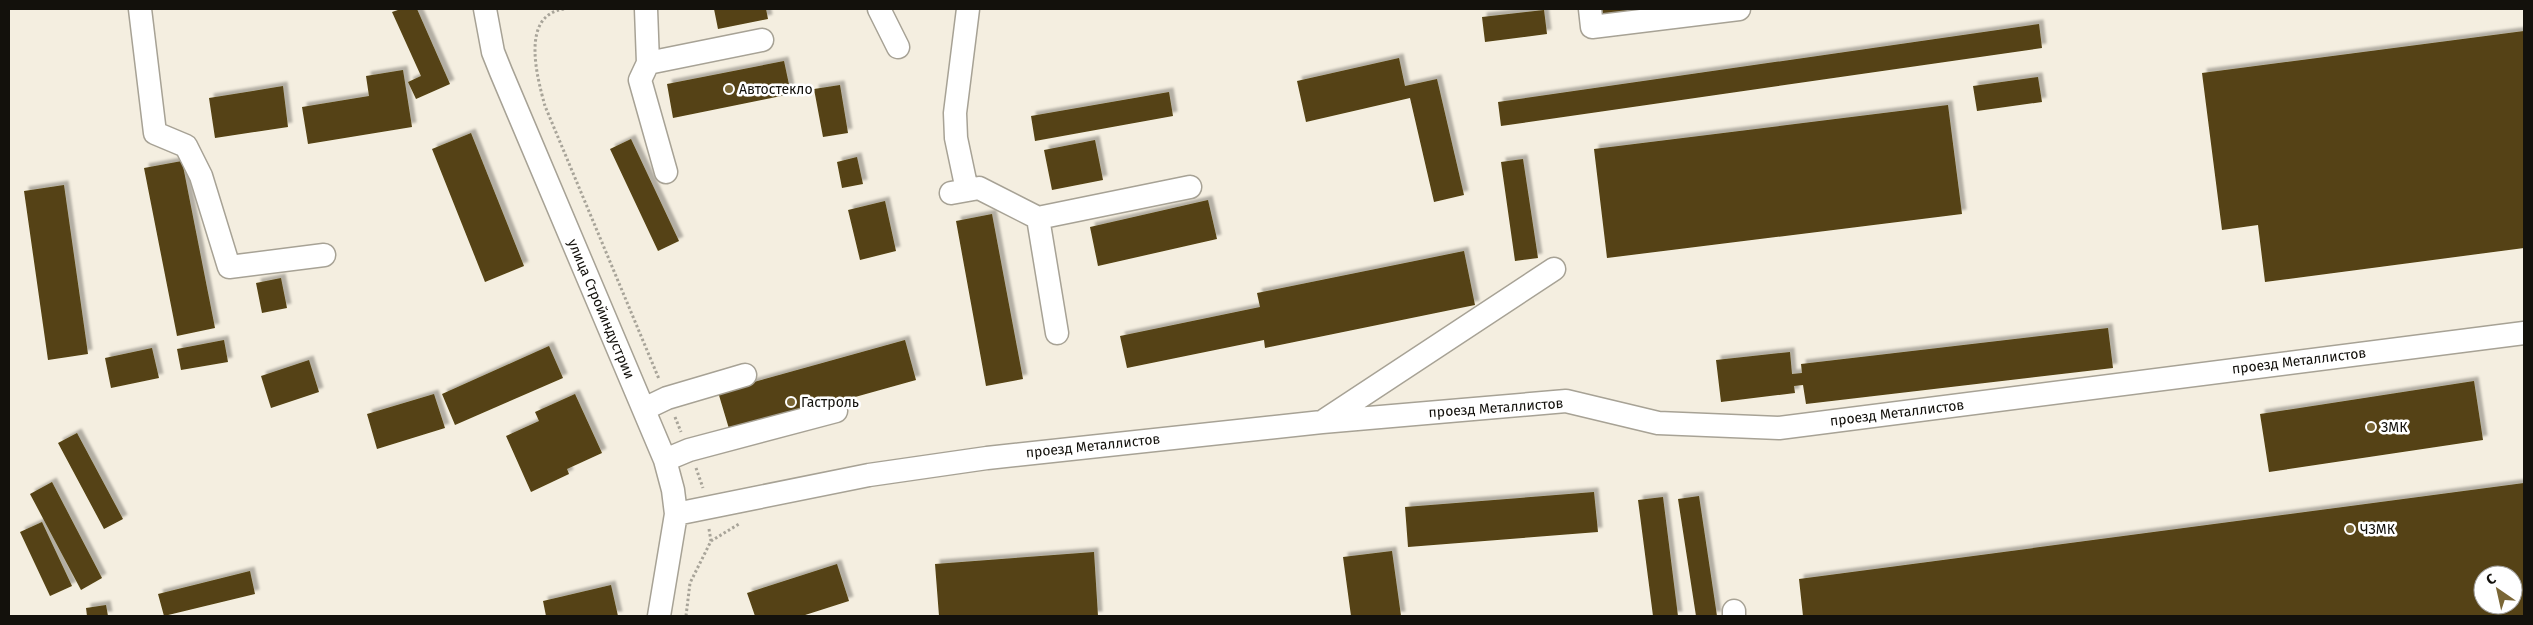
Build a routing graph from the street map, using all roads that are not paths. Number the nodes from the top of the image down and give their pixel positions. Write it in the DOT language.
graph roads {
  1 [pos="140,9"];
  2 [pos="485,9"];
  3 [pos="646,9"];
  4 [pos="880,9"];
  5 [pos="968,9"];
  6 [pos="1590,9"];
  7 [pos="1739,9"];
  8 [pos="762,40"];
  9 [pos="898,47"];
  10 [pos="648,63"];
  11 [pos="666,172"];
  12 [pos="1190,186"];
  13 [pos="1038,218"];
  14 [pos="324,255"];
  15 [pos="1554,269"];
  16 [pos="2524,332"];
  17 [pos="1057,333"];
  18 [pos="745,376"];
  19 [pos="644,409"];
  20 [pos="836,411"];
  21 [pos="1322,422"];
  22 [pos="665,460"];
  23 [pos="676,514"];
  24 [pos="659,616"];
  1 -- 14 [label="street"];
  2 -- 19 [label="street, улица Стройиндустрии"];
  3 -- 10 [label="street"];
  4 -- 9 [label="street"];
  5 -- 13 [label="street"];
  6 -- 7 [label="street"];
  8 -- 10 [label="street"];
  10 -- 11 [label="street"];
  12 -- 13 [label="street"];
  13 -- 17 [label="street"];
  15 -- 21 [label="street"];
  16 -- 21 [label="street, проезд Металлистов"];
  18 -- 19 [label="street"];
  19 -- 22 [label="street, улица Стройиндустрии"];
  20 -- 22 [label="street"];
  21 -- 23 [label="street, проезд Металлистов"];
  22 -- 23 [label="street, улица Стройиндустрии"];
  23 -- 24 [label="street, улица Стройиндустрии"];
}
